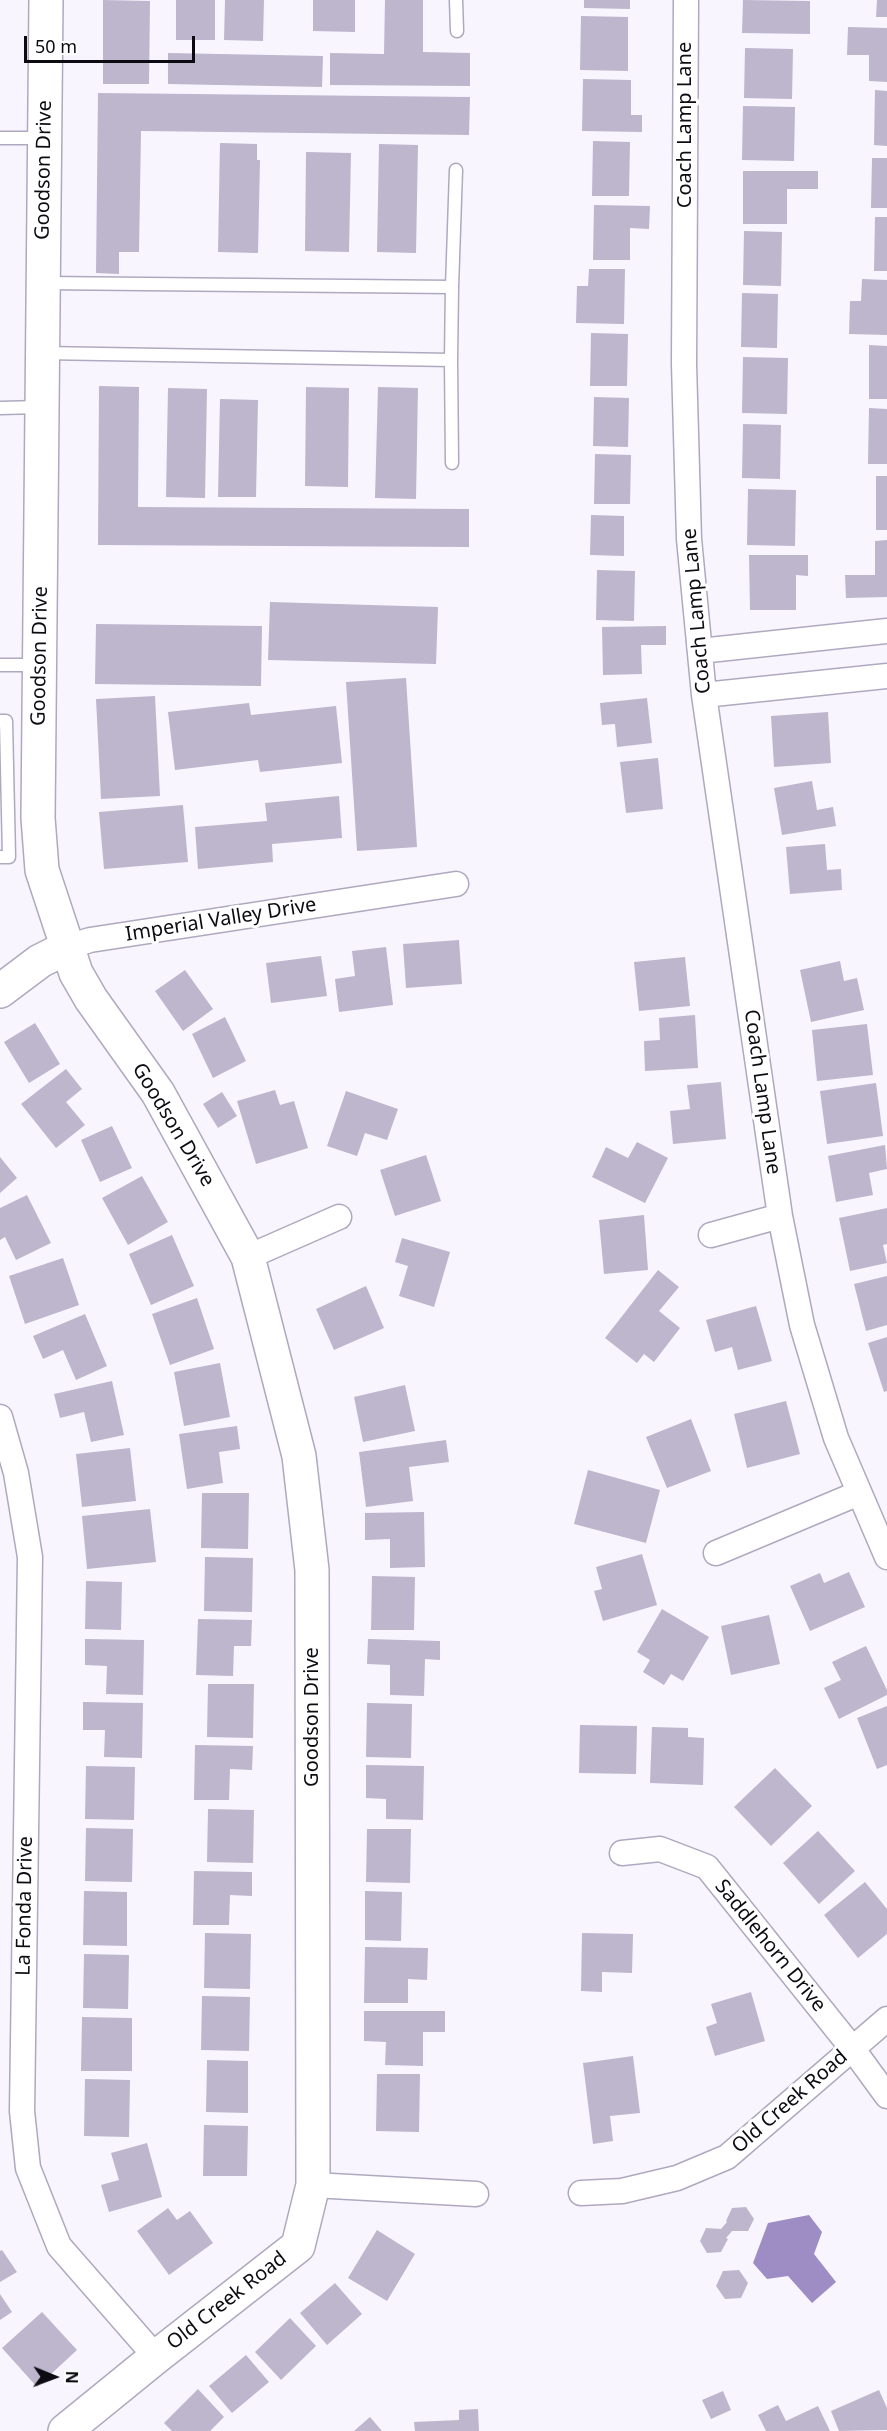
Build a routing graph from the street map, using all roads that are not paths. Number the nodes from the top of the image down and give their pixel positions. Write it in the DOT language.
graph roads {
  1 [pos="46,0"];
  2 [pos="456,0"];
  3 [pos="686,0"];
  4 [pos="457,31"];
  5 [pos="0,138"];
  6 [pos="44,138"];
  7 [pos="456,170"];
  8 [pos="42,283"];
  9 [pos="452,287"];
  10 [pos="41,353"];
  11 [pos="452,360"];
  12 [pos="41,407"];
  13 [pos="0,408"];
  14 [pos="452,462"];
  15 [pos="887,631"];
  16 [pos="700,651"];
  17 [pos="39,664"];
  18 [pos="0,665"];
  19 [pos="887,676"];
  20 [pos="704,695"];
  21 [pos="0,721"];
  22 [pos="0,857"];
  23 [pos="456,884"];
  24 [pos="68,948"];
  25 [pos="0,991"];
  26 [pos="780,1216"];
  27 [pos="339,1217"];
  28 [pos="711,1235"];
  29 [pos="248,1257"];
  30 [pos="0,1417"];
  31 [pos="859,1493"];
  32 [pos="716,1553"];
  33 [pos="887,1557"];
  34 [pos="621,1854"];
  35 [pos="887,2019"];
  36 [pos="852,2048"];
  37 [pos="887,2096"];
  38 [pos="313,2185"];
  39 [pos="581,2193"];
  40 [pos="476,2194"];
  41 [pos="156,2357"];
  42 [pos="65,2431"];
  1 -- 6 [label="street, Goodson Drive"];
  2 -- 4 [label="lane"];
  3 -- 16 [label="street, Coach Lamp Lane"];
  5 -- 6 [label="lane"];
  6 -- 8 [label="street, Goodson Drive"];
  7 -- 9 [label="lane"];
  8 -- 9 [label="lane"];
  8 -- 10 [label="street, Goodson Drive"];
  9 -- 11 [label="lane"];
  10 -- 11 [label="lane"];
  10 -- 12 [label="street, Goodson Drive"];
  11 -- 14 [label="lane"];
  12 -- 13 [label="lane"];
  12 -- 17 [label="street, Goodson Drive"];
  15 -- 16 [label="street"];
  16 -- 20 [label="street, Coach Lamp Lane"];
  17 -- 18 [label="lane"];
  17 -- 24 [label="street, Goodson Drive"];
  19 -- 20 [label="street"];
  20 -- 26 [label="street, Coach Lamp Lane"];
  21 -- 22 [label="lane"];
  23 -- 24 [label="street, Imperial Valley Drive"];
  24 -- 25 [label="street, Imperial Valley Drive"];
  24 -- 29 [label="street, Goodson Drive"];
  26 -- 28 [label="street"];
  26 -- 31 [label="street, Coach Lamp Lane"];
  27 -- 29 [label="street"];
  29 -- 38 [label="street, Goodson Drive"];
  30 -- 41 [label="street, La Fonda Drive"];
  31 -- 32 [label="street"];
  31 -- 33 [label="street, Coach Lamp Lane"];
  34 -- 36 [label="street, Saddlehorn Drive"];
  35 -- 36 [label="street, Old Creek Road"];
  36 -- 37 [label="street, Saddlehorn Drive"];
  36 -- 39 [label="street, Old Creek Road"];
  38 -- 40 [label="street"];
  38 -- 41 [label="street, Old Creek Road"];
  41 -- 42 [label="street, Old Creek Road"];
}
